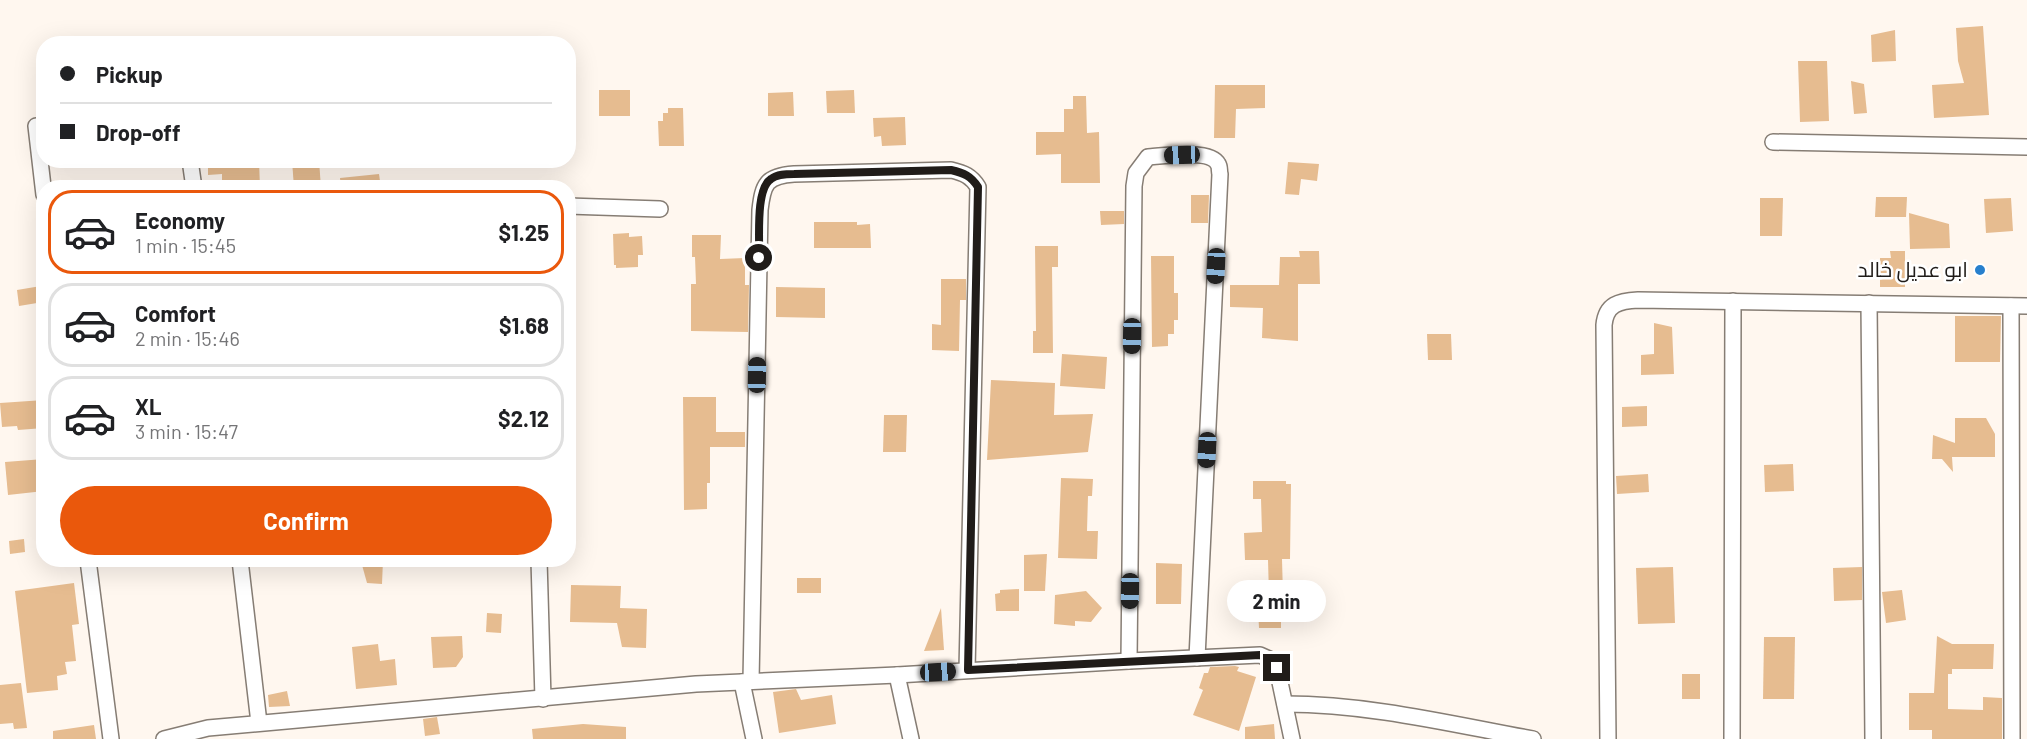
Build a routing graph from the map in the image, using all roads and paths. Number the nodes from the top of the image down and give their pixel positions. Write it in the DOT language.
graph roads {
  1 [pos="1773,142"];
  2 [pos="2027,147"];
  3 [pos="576,206"];
  4 [pos="660,209"];
  5 [pos="1733,301"];
  6 [pos="1869,303"];
  7 [pos="2019,306"];
  8 [pos="88,567"];
  9 [pos="241,567"];
  10 [pos="539,567"];
  11 [pos="1197,658"];
  12 [pos="1129,661"];
  13 [pos="968,670"];
  14 [pos="897,675"];
  15 [pos="747,682"];
  16 [pos="543,699"];
  17 [pos="1285,704"];
  18 [pos="259,723"];
  19 [pos="240,733"];
  20 [pos="111,739"];
  21 [pos="164,739"];
  22 [pos="754,739"];
  23 [pos="911,739"];
  24 [pos="1292,739"];
  25 [pos="1533,739"];
  26 [pos="1608,739"];
  27 [pos="1732,739"];
  28 [pos="1873,739"];
  29 [pos="2012,739"];
  1 -- 2 [label="street"];
  3 -- 4 [label="street"];
  5 -- 6 [label="street"];
  5 -- 26 [label="street"];
  5 -- 27 [label="street"];
  6 -- 7 [label="street"];
  6 -- 28 [label="street"];
  7 -- 29 [label="street"];
  8 -- 20 [label="street"];
  9 -- 18 [label="street"];
  10 -- 16 [label="street"];
  11 -- 12 [label="street"];
  11 -- 12 [label="street"];
  11 -- 17 [label="street"];
  12 -- 13 [label="street"];
  13 -- 14 [label="street"];
  13 -- 15 [label="street"];
  14 -- 15 [label="street"];
  14 -- 23 [label="street"];
  15 -- 16 [label="street"];
  15 -- 22 [label="street"];
  16 -- 18 [label="street"];
  17 -- 24 [label="street"];
  17 -- 25 [label="street"];
  18 -- 19 [label="street"];
  19 -- 21 [label="street"];
}
